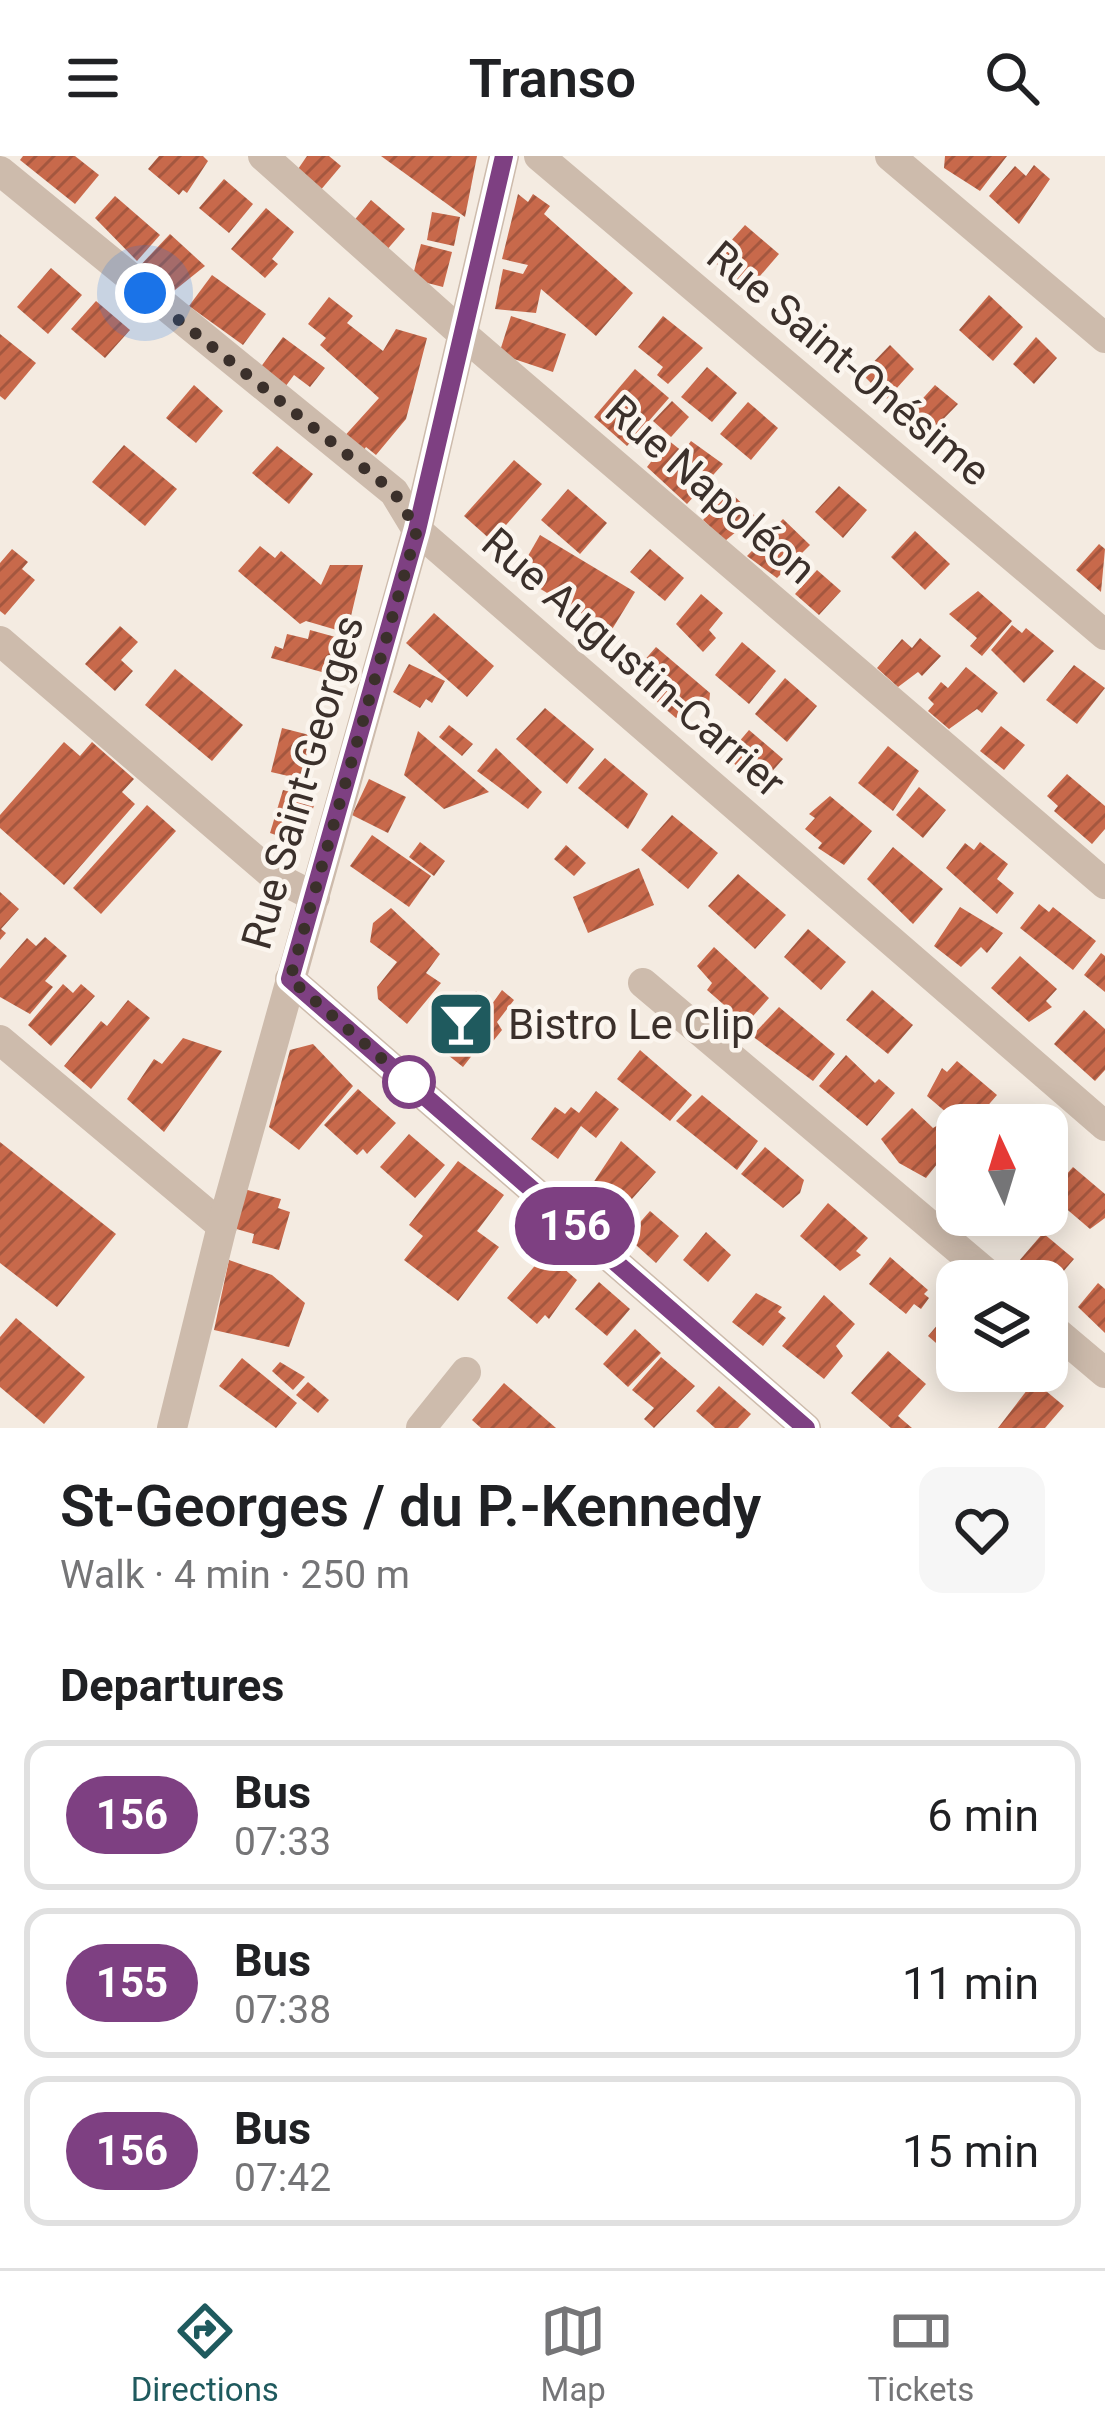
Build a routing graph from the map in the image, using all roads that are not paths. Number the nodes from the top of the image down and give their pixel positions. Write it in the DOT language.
graph roads {
  1 [pos="263,156"];
  2 [pos="504,156"];
  3 [pos="539,156"];
  4 [pos="890,156"];
  5 [pos="0,171"];
  6 [pos="466,337"];
  7 [pos="1105,338"];
  8 [pos="417,530"];
  9 [pos="1105,634"];
  10 [pos="0,641"];
  11 [pos="1105,884"];
  12 [pos="316,897"];
  13 [pos="290,979"];
  14 [pos="643,983"];
  15 [pos="0,1040"];
  16 [pos="1105,1126"];
  17 [pos="222,1226"];
  18 [pos="971,1260"];
  19 [pos="1068,1342"];
  20 [pos="466,1372"];
  21 [pos="1105,1373"];
  22 [pos="172,1428"];
  23 [pos="421,1428"];
  24 [pos="806,1428"];
  1 -- 6 [label="street, Rue Napoléon"];
  2 -- 6 [label="street, Rue Saint-Georges"];
  3 -- 9 [label="street, Rue Saint-Onésime"];
  4 -- 7 [label="street"];
  5 -- 8 [label="street, Rue Augustin-Carrier"];
  6 -- 8 [label="street, Rue Saint-Georges"];
  6 -- 11 [label="street, Rue Napoléon"];
  8 -- 12 [label="street, Rue Saint-Georges"];
  8 -- 16 [label="street, Rue Augustin-Carrier"];
  10 -- 12 [label="street"];
  12 -- 13 [label="street, Rue Saint-Georges"];
  13 -- 17 [label="street, Rue Saint-Georges"];
  13 -- 24 [label="street"];
  14 -- 18 [label="street"];
  15 -- 17 [label="street"];
  17 -- 22 [label="street, Rue Saint-Georges"];
  19 -- 21 [label="street"];
  20 -- 23 [label="street"];
}
